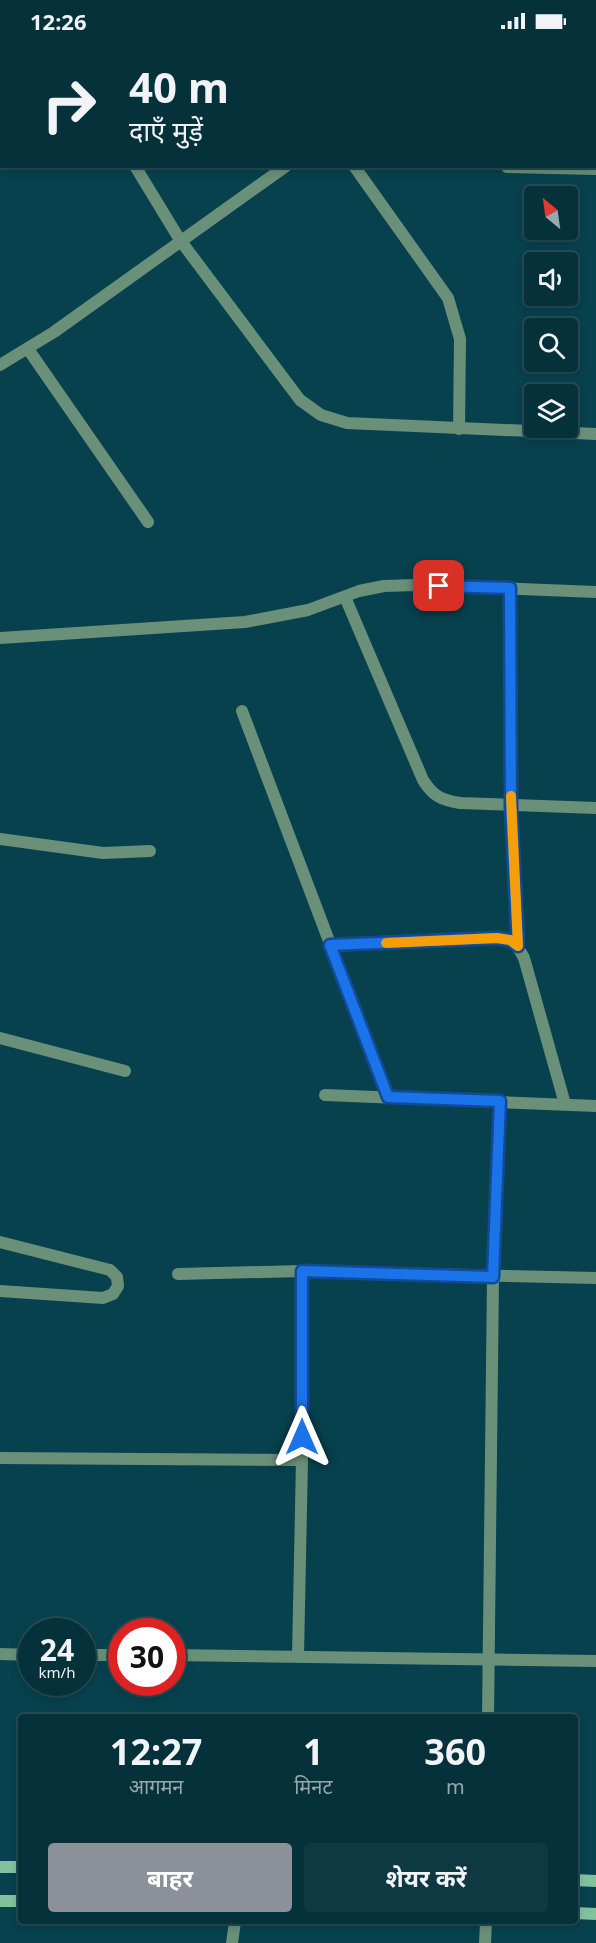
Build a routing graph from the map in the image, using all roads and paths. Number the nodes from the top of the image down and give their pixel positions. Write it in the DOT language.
graph roads {
  1 [pos="136,168"];
  2 [pos="283,168"];
  3 [pos="355,168"];
  4 [pos="552,168"];
  5 [pos="596,169"];
  6 [pos="180,240"];
  7 [pos="28,349"];
  8 [pos="0,365"];
  9 [pos="459,429"];
  10 [pos="596,434"];
  11 [pos="148,522"];
  12 [pos="510,588"];
  13 [pos="596,592"];
  14 [pos="345,597"];
  15 [pos="0,638"];
  16 [pos="242,711"];
  17 [pos="511,807"];
  18 [pos="596,808"];
  19 [pos="0,839"];
  20 [pos="150,851"];
  21 [pos="330,945"];
  22 [pos="518,946"];
  23 [pos="0,1038"];
  24 [pos="125,1071"];
  25 [pos="325,1095"];
  26 [pos="388,1097"];
  27 [pos="500,1101"];
  28 [pos="565,1104"];
  29 [pos="596,1106"];
  30 [pos="0,1242"];
  31 [pos="302,1271"];
  32 [pos="178,1274"];
  33 [pos="493,1277"];
  34 [pos="596,1278"];
  35 [pos="0,1291"];
  36 [pos="0,1458"];
  37 [pos="302,1460"];
  38 [pos="0,1654"];
  39 [pos="18,1654"];
  40 [pos="186,1656"];
  41 [pos="298,1656"];
  42 [pos="488,1659"];
  43 [pos="596,1661"];
  44 [pos="488,1714"];
  45 [pos="0,1867"];
  46 [pos="18,1868"];
  47 [pos="578,1880"];
  48 [pos="596,1881"];
  49 [pos="0,1901"];
  50 [pos="18,1901"];
  51 [pos="578,1913"];
  52 [pos="596,1914"];
  53 [pos="235,1924"];
  54 [pos="486,1924"];
  55 [pos="232,1943"];
  56 [pos="485,1943"];
  1 -- 6 [label="street"];
  2 -- 6 [label="street"];
  3 -- 9 [label="street"];
  4 -- 5 [label="street"];
  6 -- 7 [label="street"];
  6 -- 9 [label="street"];
  7 -- 8 [label="street"];
  7 -- 11 [label="street"];
  9 -- 10 [label="street"];
  12 -- 13 [label="street"];
  12 -- 14 [label="street"];
  12 -- 17 [label="street"];
  14 -- 15 [label="street"];
  14 -- 17 [label="street"];
  16 -- 21 [label="street"];
  17 -- 18 [label="street"];
  17 -- 22 [label="street"];
  19 -- 20 [label="street"];
  21 -- 22 [label="street"];
  21 -- 26 [label="street"];
  22 -- 28 [label="street"];
  23 -- 24 [label="street"];
  25 -- 26 [label="street"];
  26 -- 27 [label="street"];
  27 -- 28 [label="street"];
  27 -- 33 [label="street"];
  28 -- 29 [label="street"];
  30 -- 35 [label="street"];
  31 -- 32 [label="street"];
  31 -- 33 [label="street"];
  31 -- 37 [label="street"];
  33 -- 34 [label="street"];
  33 -- 42 [label="street"];
  36 -- 37 [label="street"];
  37 -- 41 [label="street"];
  38 -- 39 [label="street"];
  40 -- 41 [label="street"];
  41 -- 42 [label="street"];
  42 -- 43 [label="street"];
  42 -- 44 [label="street"];
  45 -- 46 [label="main road"];
  47 -- 48 [label="main road"];
  49 -- 50 [label="main road"];
  51 -- 52 [label="main road"];
  53 -- 55 [label="street"];
  54 -- 56 [label="street"];
}
